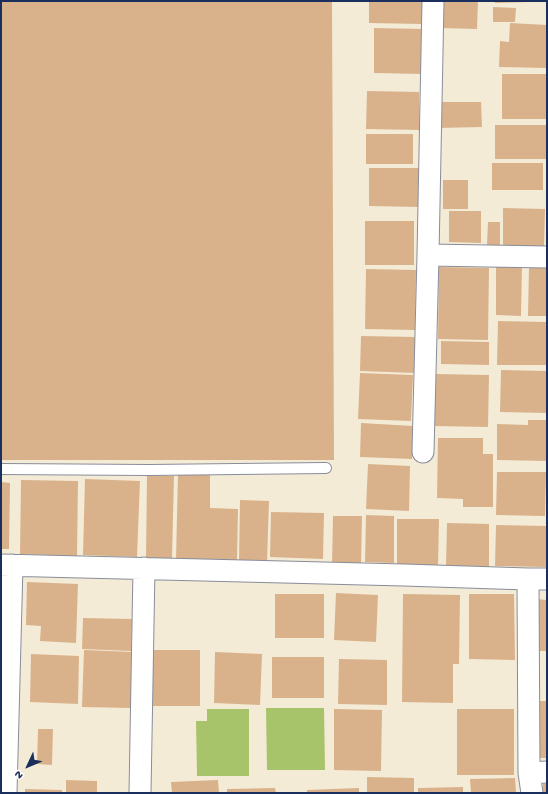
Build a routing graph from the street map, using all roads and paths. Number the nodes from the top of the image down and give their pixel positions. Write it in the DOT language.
graph roads {
  1 [pos="433,1"];
  2 [pos="428,256"];
  3 [pos="547,257"];
  4 [pos="423,452"];
  5 [pos="326,468"];
  6 [pos="1,469"];
  7 [pos="7,565"];
  8 [pos="144,568"];
  9 [pos="537,579"];
  10 [pos="536,780"];
  11 [pos="6,793"];
  12 [pos="140,793"];
  1 -- 2 [label="street"];
  2 -- 3 [label="street"];
  2 -- 4 [label="street"];
  5 -- 6 [label="lane"];
  7 -- 8 [label="street"];
  7 -- 11 [label="street"];
  8 -- 9 [label="street"];
  8 -- 12 [label="street"];
  9 -- 10 [label="street"];
}
